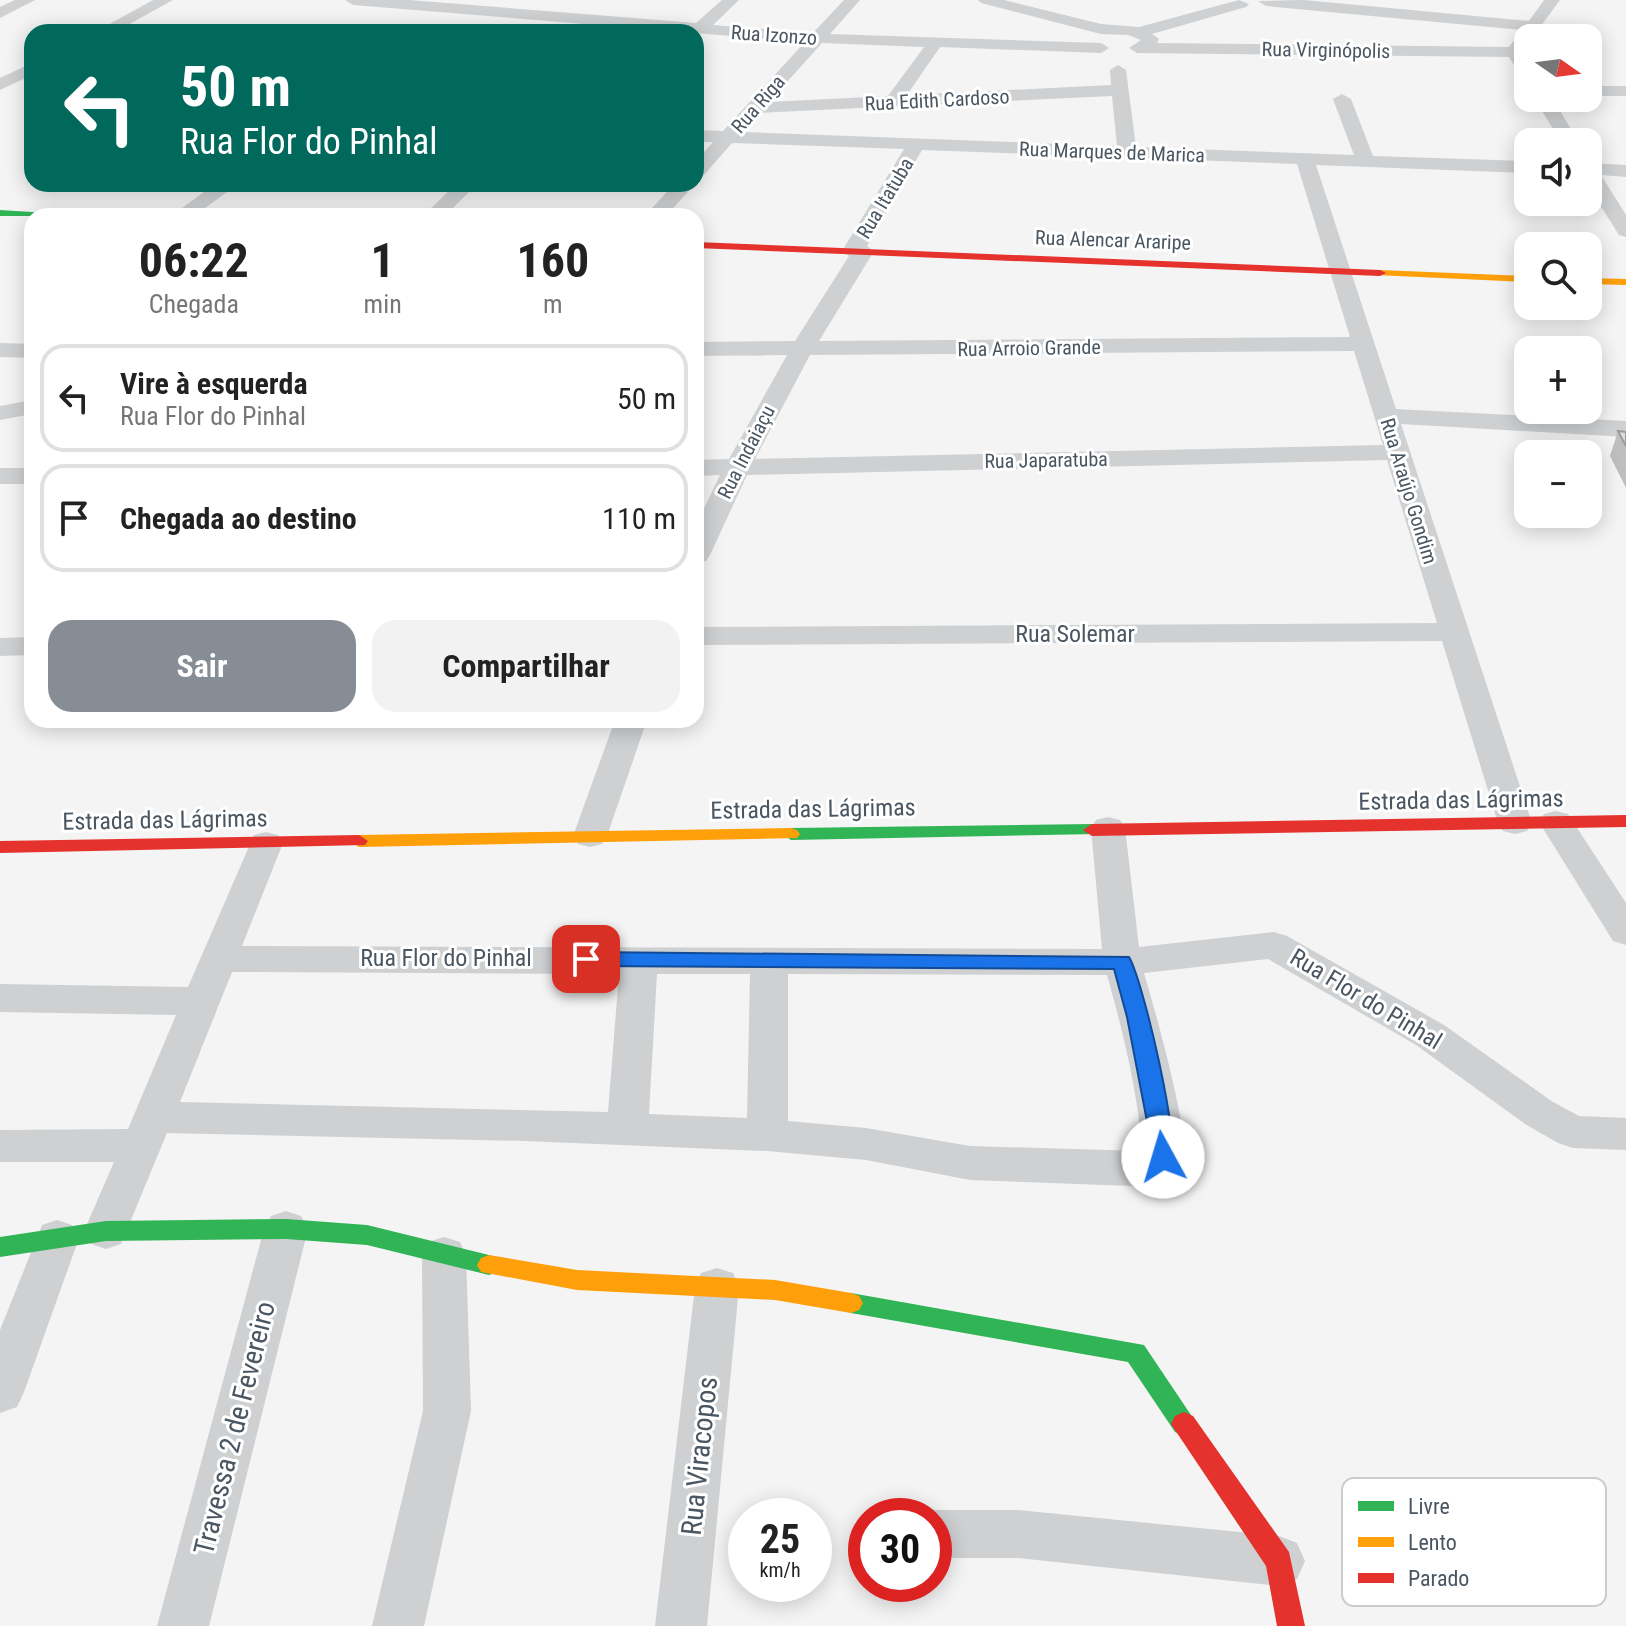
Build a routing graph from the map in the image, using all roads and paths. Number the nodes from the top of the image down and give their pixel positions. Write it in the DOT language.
graph roads {
  1 [pos="27,0"];
  2 [pos="165,0"];
  3 [pos="353,0"];
  4 [pos="494,0"];
  5 [pos="731,0"];
  6 [pos="852,0"];
  7 [pos="986,0"];
  8 [pos="1266,0"];
  9 [pos="1552,0"];
  10 [pos="1236,2"];
  11 [pos="621,7"];
  12 [pos="479,11"];
  13 [pos="0,13"];
  14 [pos="603,21"];
  15 [pos="118,24"];
  16 [pos="459,24"];
  17 [pos="622,24"];
  18 [pos="704,24"];
  19 [pos="1514,24"];
  20 [pos="1534,24"];
  21 [pos="704,29"];
  22 [pos="1101,29"];
  23 [pos="816,38"];
  24 [pos="1138,40"];
  25 [pos="934,44"];
  26 [pos="1108,49"];
  27 [pos="1514,52"];
  28 [pos="24,72"];
  29 [pos="0,85"];
  30 [pos="1120,90"];
  31 [pos="1602,91"];
  32 [pos="1626,91"];
  33 [pos="1342,99"];
  34 [pos="893,102"];
  35 [pos="753,108"];
  36 [pos="704,136"];
  37 [pos="728,137"];
  38 [pos="916,145"];
  39 [pos="1127,152"];
  40 [pos="1305,159"];
  41 [pos="1366,161"];
  42 [pos="704,163"];
  43 [pos="1514,166"];
  44 [pos="1602,170"];
  45 [pos="1626,171"];
  46 [pos="216,192"];
  47 [pos="458,192"];
  48 [pos="678,192"];
  49 [pos="1602,192"];
  50 [pos="193,208"];
  51 [pos="442,208"];
  52 [pos="662,208"];
  53 [pos="0,213"];
  54 [pos="24,214"];
  55 [pos="1626,231"];
  56 [pos="704,245"];
  57 [pos="858,251"];
  58 [pos="1343,272"];
  59 [pos="1514,278"];
  60 [pos="1602,281"];
  61 [pos="1626,282"];
  62 [pos="1362,344"];
  63 [pos="704,349"];
  64 [pos="0,350"];
  65 [pos="801,350"];
  66 [pos="24,351"];
  67 [pos="24,408"];
  68 [pos="0,413"];
  69 [pos="1385,416"];
  70 [pos="1626,429"];
  71 [pos="1397,452"];
  72 [pos="704,468"];
  73 [pos="735,468"];
  74 [pos="0,476"];
  75 [pos="24,476"];
  76 [pos="704,537"];
  77 [pos="1453,632"];
  78 [pos="704,636"];
  79 [pos="24,646"];
  80 [pos="0,647"];
  81 [pos="628,728"];
  82 [pos="1626,821"];
  83 [pos="1556,822"];
  84 [pos="1515,823"];
  85 [pos="1108,828"];
  86 [pos="590,836"];
  87 [pos="266,843"];
  88 [pos="0,847"];
  89 [pos="1626,932"];
  90 [pos="218,959"];
  91 [pos="639,960"];
  92 [pos="769,960"];
  93 [pos="1122,962"];
  94 [pos="0,998"];
  95 [pos="200,1001"];
  96 [pos="627,1129"];
  97 [pos="147,1131"];
  98 [pos="1626,1134"];
  99 [pos="767,1135"];
  100 [pos="0,1146"];
  101 [pos="286,1229"];
  102 [pos="106,1231"];
  103 [pos="57,1238"];
  104 [pos="0,1247"];
  105 [pos="444,1255"];
  106 [pos="717,1287"];
  107 [pos="0,1392"];
  108 [pos="952,1534"];
  109 [pos="1279,1561"];
  110 [pos="183,1626"];
  111 [pos="398,1626"];
  112 [pos="681,1626"];
  113 [pos="1291,1626"];
  1 -- 13 [label="street"];
  2 -- 15 [label="street"];
  3 -- 12 [label="street, Rua Izonzo"];
  4 -- 12 [label="street"];
  5 -- 18 [label="street"];
  6 -- 23 [label="street, Rua Riga"];
  7 -- 22 [label="street"];
  8 -- 10 [label="street"];
  8 -- 19 [label="street"];
  9 -- 20 [label="street"];
  10 -- 24 [label="street"];
  11 -- 14 [label="street"];
  12 -- 14 [label="street, Rua Izonzo"];
  12 -- 16 [label="street"];
  14 -- 17 [label="street, Rua Izonzo"];
  21 -- 23 [label="street, Rua Izonzo"];
  22 -- 24 [label="street"];
  22 -- 26 [label="street"];
  23 -- 25 [label="street, Rua Izonzo"];
  23 -- 35 [label="street, Rua Riga"];
  24 -- 26 [label="street, Rua Izonzo"];
  24 -- 27 [label="street, Rua Virginópolis"];
  25 -- 26 [label="street, Rua Izonzo"];
  25 -- 34 [label="street"];
  26 -- 30 [label="street"];
  28 -- 29 [label="street"];
  30 -- 34 [label="street, Rua Edith Cardoso"];
  30 -- 39 [label="street"];
  31 -- 32 [label="street"];
  33 -- 41 [label="street"];
  34 -- 35 [label="street, Rua Edith Cardoso"];
  35 -- 37 [label="street, Rua Riga"];
  36 -- 37 [label="street, Rua Marques de Marica"];
  37 -- 38 [label="street, Rua Marques de Marica"];
  37 -- 42 [label="street, Rua Riga"];
  38 -- 39 [label="street, Rua Marques de Marica"];
  38 -- 57 [label="street, Rua Itatuba"];
  39 -- 40 [label="street, Rua Marques de Marica"];
  40 -- 41 [label="street, Rua Marques de Marica"];
  40 -- 58 [label="street, Rua Araújo Gondim"];
  41 -- 43 [label="street, Rua Marques de Marica"];
  44 -- 45 [label="street"];
  46 -- 50 [label="street"];
  47 -- 51 [label="street"];
  48 -- 52 [label="street"];
  49 -- 55 [label="street"];
  53 -- 54 [label="street"];
  56 -- 57 [label="street, Rua Alencar Araripe"];
  57 -- 58 [label="street, Rua Alencar Araripe"];
  57 -- 65 [label="street, Rua Itatuba"];
  58 -- 59 [label="street, Rua Alencar Araripe"];
  58 -- 62 [label="street, Rua Araújo Gondim"];
  60 -- 61 [label="street"];
  62 -- 65 [label="street, Rua Arroio Grande"];
  62 -- 69 [label="street, Rua Araújo Gondim"];
  63 -- 65 [label="street, Rua Arroio Grande"];
  64 -- 66 [label="street"];
  65 -- 73 [label="street, Rua Indaiaçu"];
  67 -- 68 [label="street"];
  69 -- 70 [label="street"];
  69 -- 71 [label="street, Rua Araújo Gondim"];
  71 -- 73 [label="street, Rua Japaratuba"];
  71 -- 77 [label="street, Rua Araújo Gondim"];
  72 -- 73 [label="street, Rua Japaratuba"];
  73 -- 76 [label="street, Rua Indaiaçu"];
  74 -- 75 [label="street"];
  77 -- 78 [label="street, Rua Solemar"];
  77 -- 84 [label="street, Rua Araújo Gondim"];
  79 -- 80 [label="street"];
  81 -- 86 [label="street"];
  82 -- 83 [label="street, Estrada das Lágrimas"];
  83 -- 84 [label="street, Estrada das Lágrimas"];
  83 -- 89 [label="street"];
  84 -- 85 [label="street, Estrada das Lágrimas"];
  85 -- 86 [label="street, Estrada das Lágrimas"];
  85 -- 93 [label="street"];
  86 -- 87 [label="street, Estrada das Lágrimas"];
  87 -- 88 [label="street, Estrada das Lágrimas"];
  87 -- 90 [label="street"];
  90 -- 91 [label="street, Rua Flor do Pinhal"];
  90 -- 95 [label="street"];
  91 -- 92 [label="street, Rua Flor do Pinhal"];
  91 -- 96 [label="street"];
  92 -- 93 [label="street, Rua Flor do Pinhal"];
  92 -- 99 [label="street"];
  93 -- 98 [label="street, Rua Flor do Pinhal"];
  93 -- 99 [label="street"];
  94 -- 95 [label="street"];
  95 -- 97 [label="street"];
  96 -- 97 [label="street"];
  96 -- 99 [label="street"];
  97 -- 100 [label="street"];
  97 -- 102 [label="street"];
  101 -- 102 [label="street"];
  101 -- 105 [label="street"];
  101 -- 110 [label="street, Travessa 2 de Fevereiro"];
  102 -- 103 [label="street"];
  103 -- 104 [label="street"];
  103 -- 107 [label="street"];
  105 -- 106 [label="street"];
  105 -- 111 [label="street"];
  106 -- 109 [label="street"];
  106 -- 112 [label="street, Rua Viracopos"];
  108 -- 109 [label="street"];
  109 -- 113 [label="street"];
}
